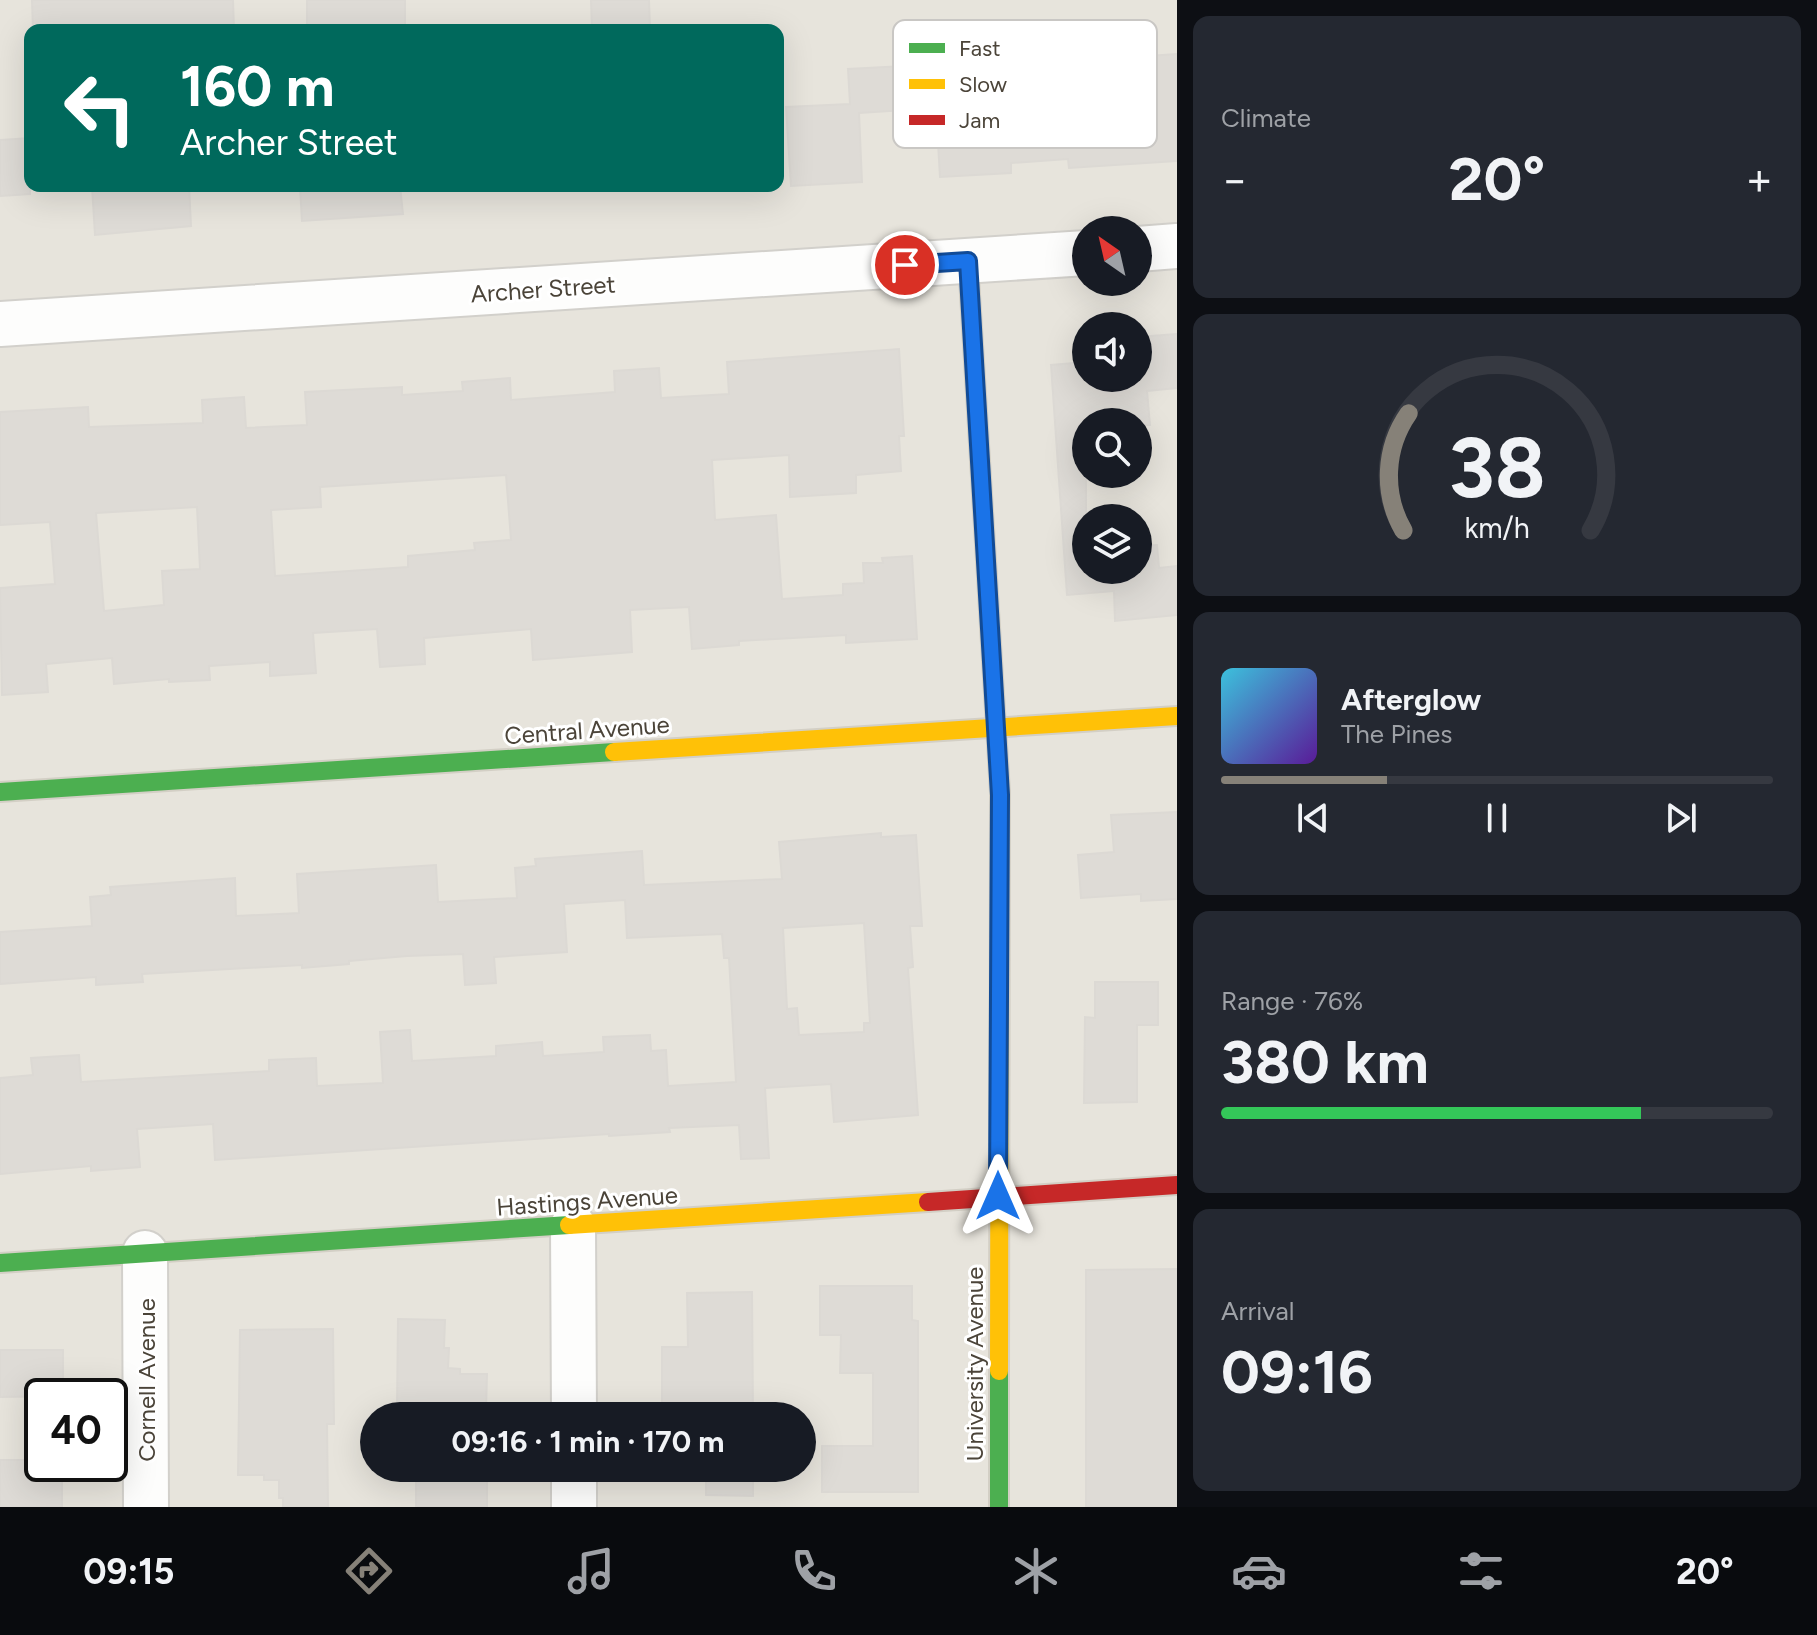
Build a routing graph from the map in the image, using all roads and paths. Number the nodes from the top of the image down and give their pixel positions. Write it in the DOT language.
graph roads {
  1 [pos="1177,246"];
  2 [pos="1152,248"];
  3 [pos="1072,254"];
  4 [pos="968,261"];
  5 [pos="0,324"];
  6 [pos="1177,716"];
  7 [pos="997,727"];
  8 [pos="0,792"];
  9 [pos="1177,1185"];
  10 [pos="998,1196"];
  11 [pos="573,1226"];
  12 [pos="145,1253"];
  13 [pos="0,1263"];
  14 [pos="574,1402"];
  15 [pos="574,1482"];
  16 [pos="146,1507"];
  17 [pos="574,1507"];
  18 [pos="999,1507"];
  1 -- 2 [label="street"];
  3 -- 4 [label="street, Archer Street"];
  4 -- 5 [label="street, Archer Street"];
  4 -- 7 [label="street, University Avenue"];
  6 -- 7 [label="street, Central Avenue"];
  7 -- 8 [label="street, Central Avenue"];
  7 -- 10 [label="street, University Avenue"];
  9 -- 10 [label="street, Hastings Avenue"];
  10 -- 11 [label="street, Hastings Avenue"];
  10 -- 18 [label="street, University Avenue"];
  11 -- 12 [label="street, Hastings Avenue"];
  11 -- 14 [label="street"];
  12 -- 13 [label="street, Hastings Avenue"];
  12 -- 16 [label="street, Cornell Avenue"];
  15 -- 17 [label="street"];
}
